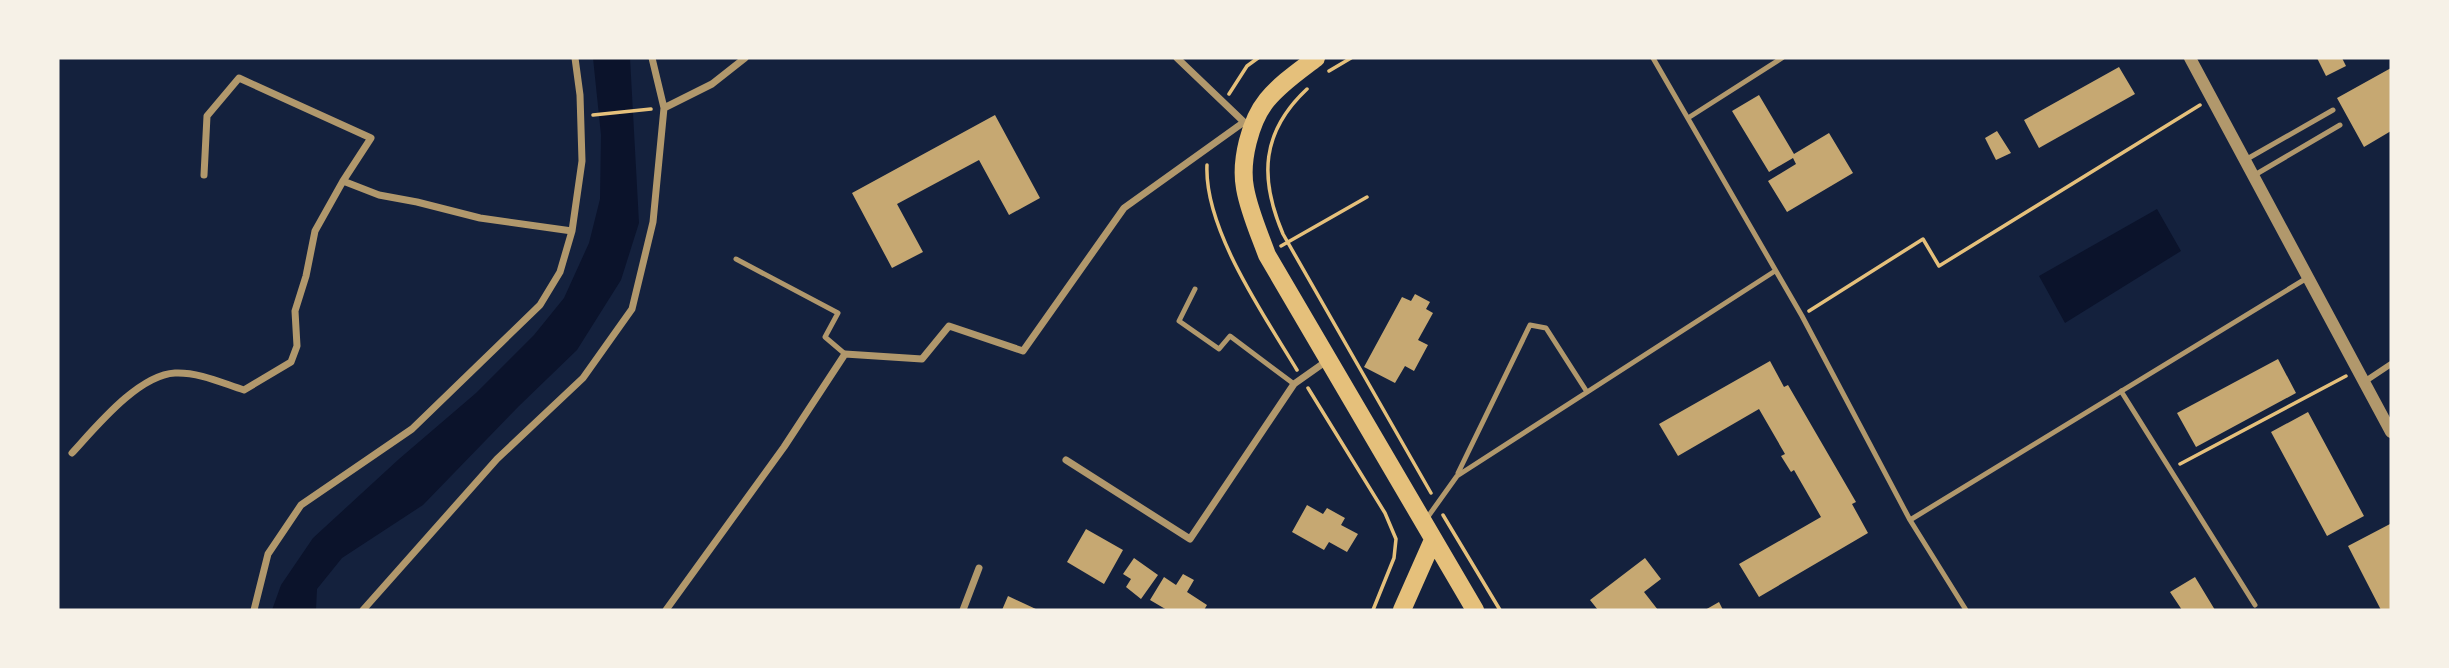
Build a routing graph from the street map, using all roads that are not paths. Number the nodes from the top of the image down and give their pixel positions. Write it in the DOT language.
graph roads {
  1 [pos="575,58"];
  2 [pos="652,58"];
  3 [pos="745,58"];
  4 [pos="1177,58"];
  5 [pos="1653,58"];
  6 [pos="1782,58"];
  7 [pos="2190,58"];
  8 [pos="1322,65"];
  9 [pos="664,108"];
  10 [pos="2333,110"];
  11 [pos="1688,118"];
  12 [pos="2340,124"];
  13 [pos="1248,125"];
  14 [pos="2244,161"];
  15 [pos="204,175"];
  16 [pos="2253,176"];
  17 [pos="343,181"];
  18 [pos="572,231"];
  19 [pos="736,259"];
  20 [pos="1775,271"];
  21 [pos="2307,278"];
  22 [pos="1195,289"];
  23 [pos="845,354"];
  24 [pos="1329,359"];
  25 [pos="2391,364"];
  26 [pos="2360,376"];
  27 [pos="1294,384"];
  28 [pos="2121,391"];
  29 [pos="1587,392"];
  30 [pos="2391,432"];
  31 [pos="72,453"];
  32 [pos="1066,460"];
  33 [pos="1457,476"];
  34 [pos="1910,520"];
  35 [pos="1424,522"];
  36 [pos="1433,540"];
  37 [pos="979,568"];
  38 [pos="2255,605"];
  39 [pos="254,610"];
  40 [pos="363,610"];
  41 [pos="666,610"];
  42 [pos="963,610"];
  43 [pos="1402,610"];
  44 [pos="1475,610"];
  45 [pos="1966,610"];
  1 -- 18 [label="street"];
  2 -- 9 [label="street"];
  3 -- 9 [label="street"];
  4 -- 13 [label="street"];
  5 -- 11 [label="lane"];
  6 -- 11 [label="lane"];
  7 -- 14 [label="street"];
  8 -- 13 [label="main road"];
  9 -- 40 [label="street"];
  10 -- 14 [label="lane"];
  11 -- 20 [label="lane"];
  12 -- 16 [label="lane"];
  13 -- 23 [label="street"];
  13 -- 24 [label="main road"];
  14 -- 16 [label="street"];
  15 -- 17 [label="street"];
  16 -- 21 [label="street"];
  17 -- 18 [label="street"];
  17 -- 31 [label="street"];
  18 -- 39 [label="street"];
  19 -- 23 [label="lane"];
  20 -- 29 [label="lane"];
  20 -- 34 [label="lane"];
  21 -- 26 [label="street"];
  21 -- 28 [label="lane"];
  22 -- 27 [label="lane"];
  23 -- 41 [label="street"];
  24 -- 27 [label="street"];
  24 -- 35 [label="main road"];
  25 -- 26 [label="street"];
  26 -- 30 [label="street"];
  27 -- 32 [label="street"];
  28 -- 34 [label="lane"];
  28 -- 38 [label="lane"];
  29 -- 33 [label="lane"];
  29 -- 33 [label="lane"];
  33 -- 35 [label="lane"];
  34 -- 45 [label="lane"];
  35 -- 36 [label="main road"];
  36 -- 43 [label="main road"];
  36 -- 44 [label="main road"];
  37 -- 42 [label="street"];
}
